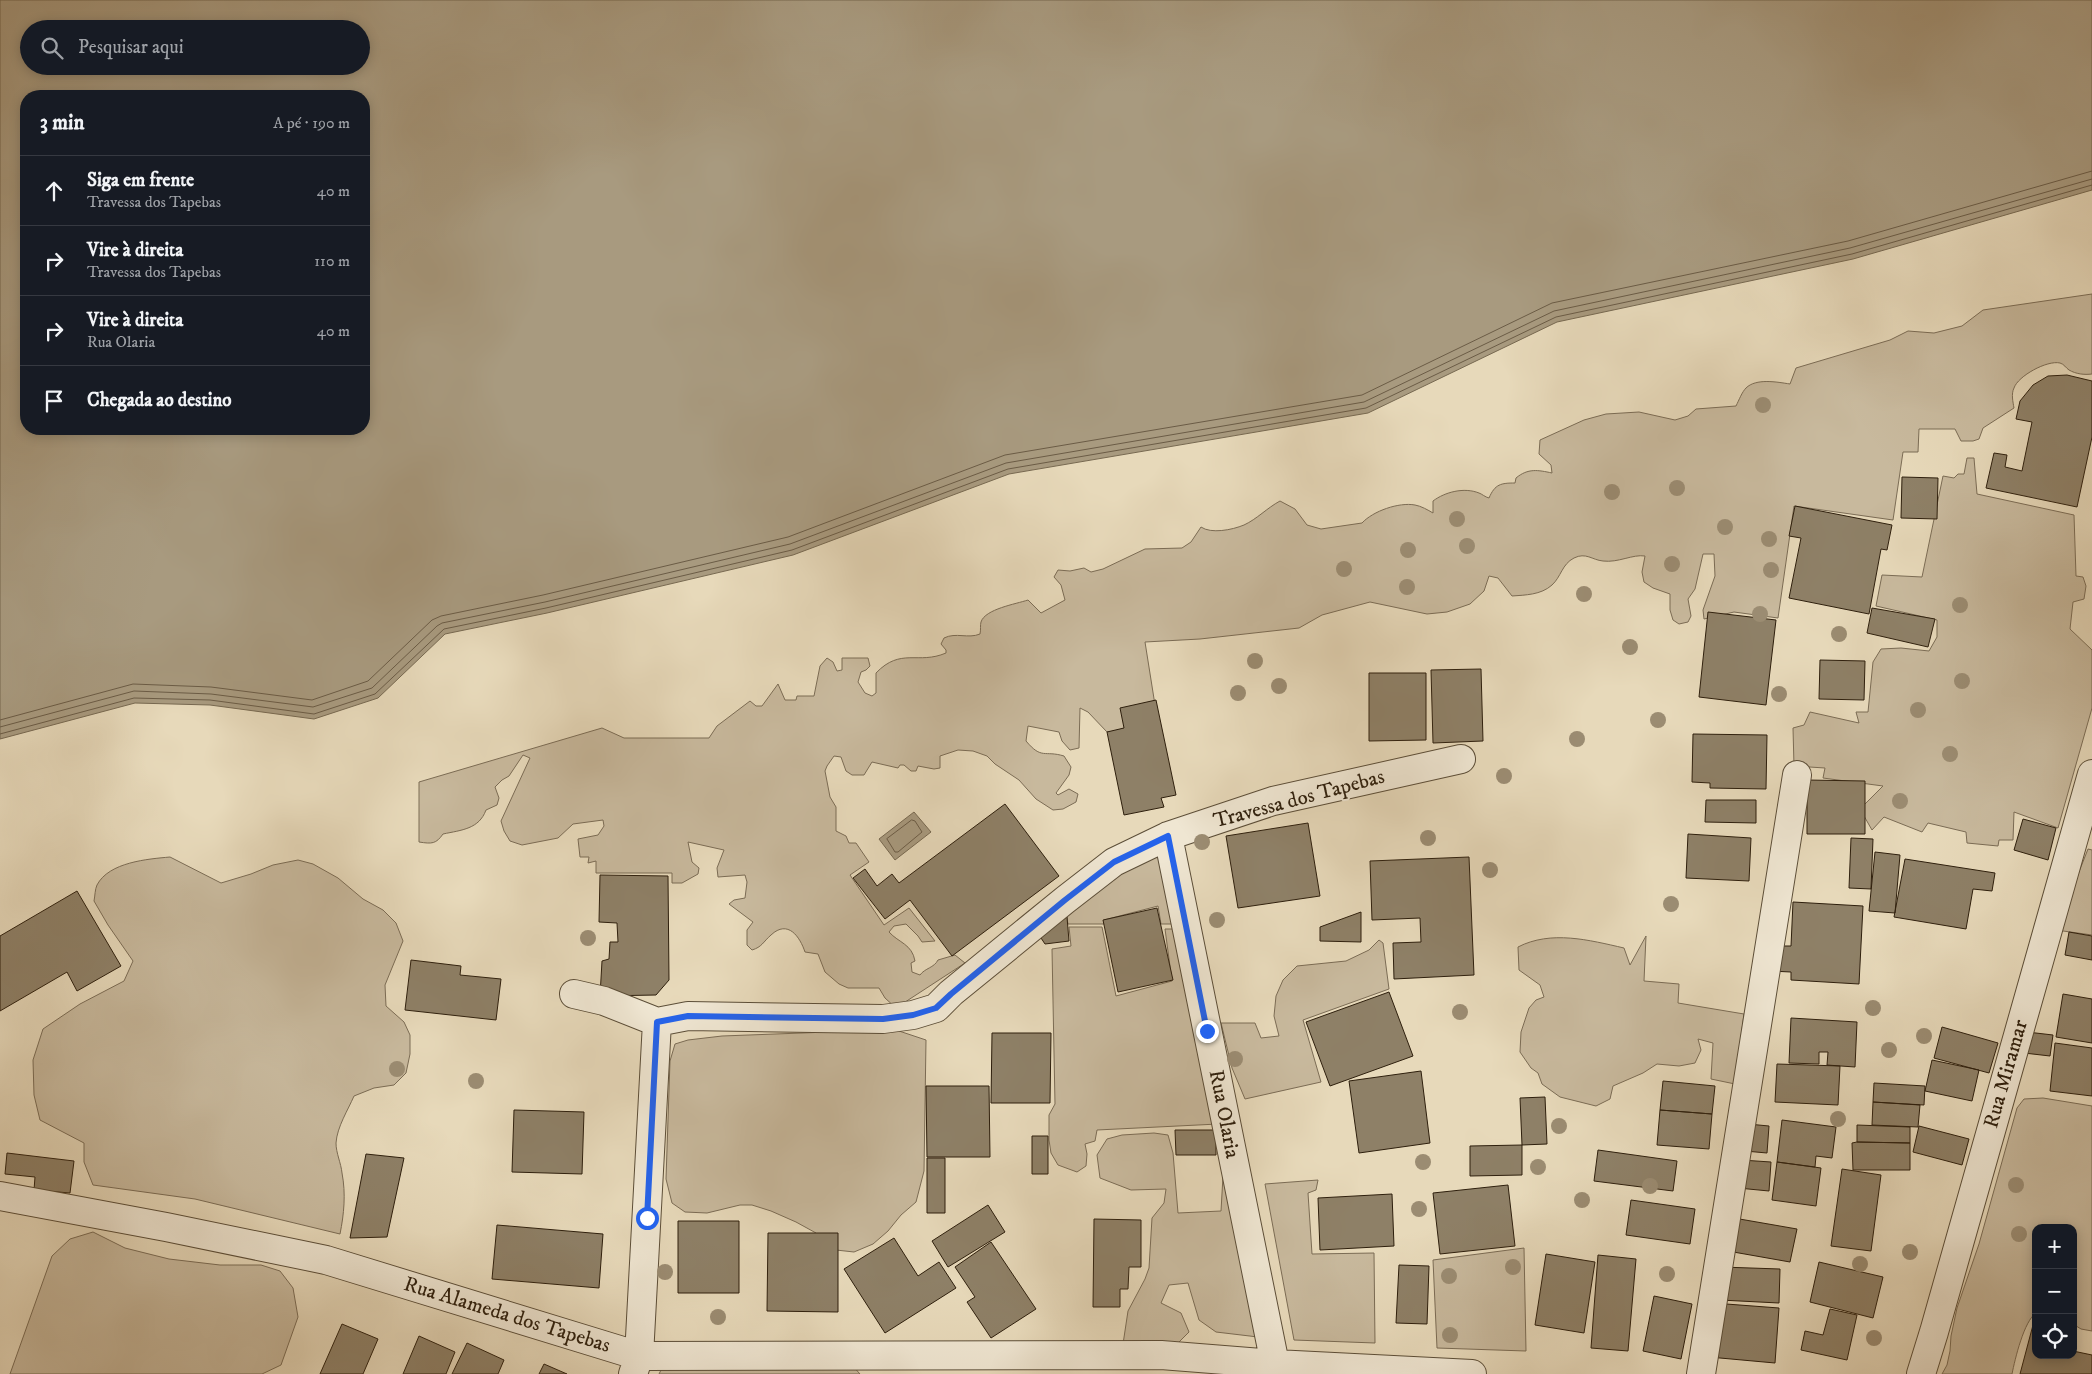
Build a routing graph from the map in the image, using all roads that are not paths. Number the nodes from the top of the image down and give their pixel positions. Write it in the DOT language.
graph roads {
  1 [pos="1461,759"];
  2 [pos="2092,774"];
  3 [pos="1796,775"];
  4 [pos="1168,836"];
  5 [pos="574,994"];
  6 [pos="657,1022"];
  7 [pos="0,1196"];
  8 [pos="1275,1364"];
  9 [pos="636,1365"];
  10 [pos="1472,1374"];
  11 [pos="1701,1374"];
  12 [pos="1921,1374"];
  1 -- 4 [label="street, Travessa dos Tapebas"];
  2 -- 12 [label="street, Rua Miramar"];
  3 -- 11 [label="street"];
  4 -- 6 [label="street, Travessa dos Tapebas"];
  4 -- 8 [label="street, Rua Olaria"];
  5 -- 6 [label="street"];
  6 -- 9 [label="street"];
  7 -- 9 [label="street, Rua Alameda dos Tapebas"];
  8 -- 9 [label="street, Rua Alameda dos Tapebas"];
  8 -- 10 [label="street, Rua Alameda dos Tapebas"];
}
